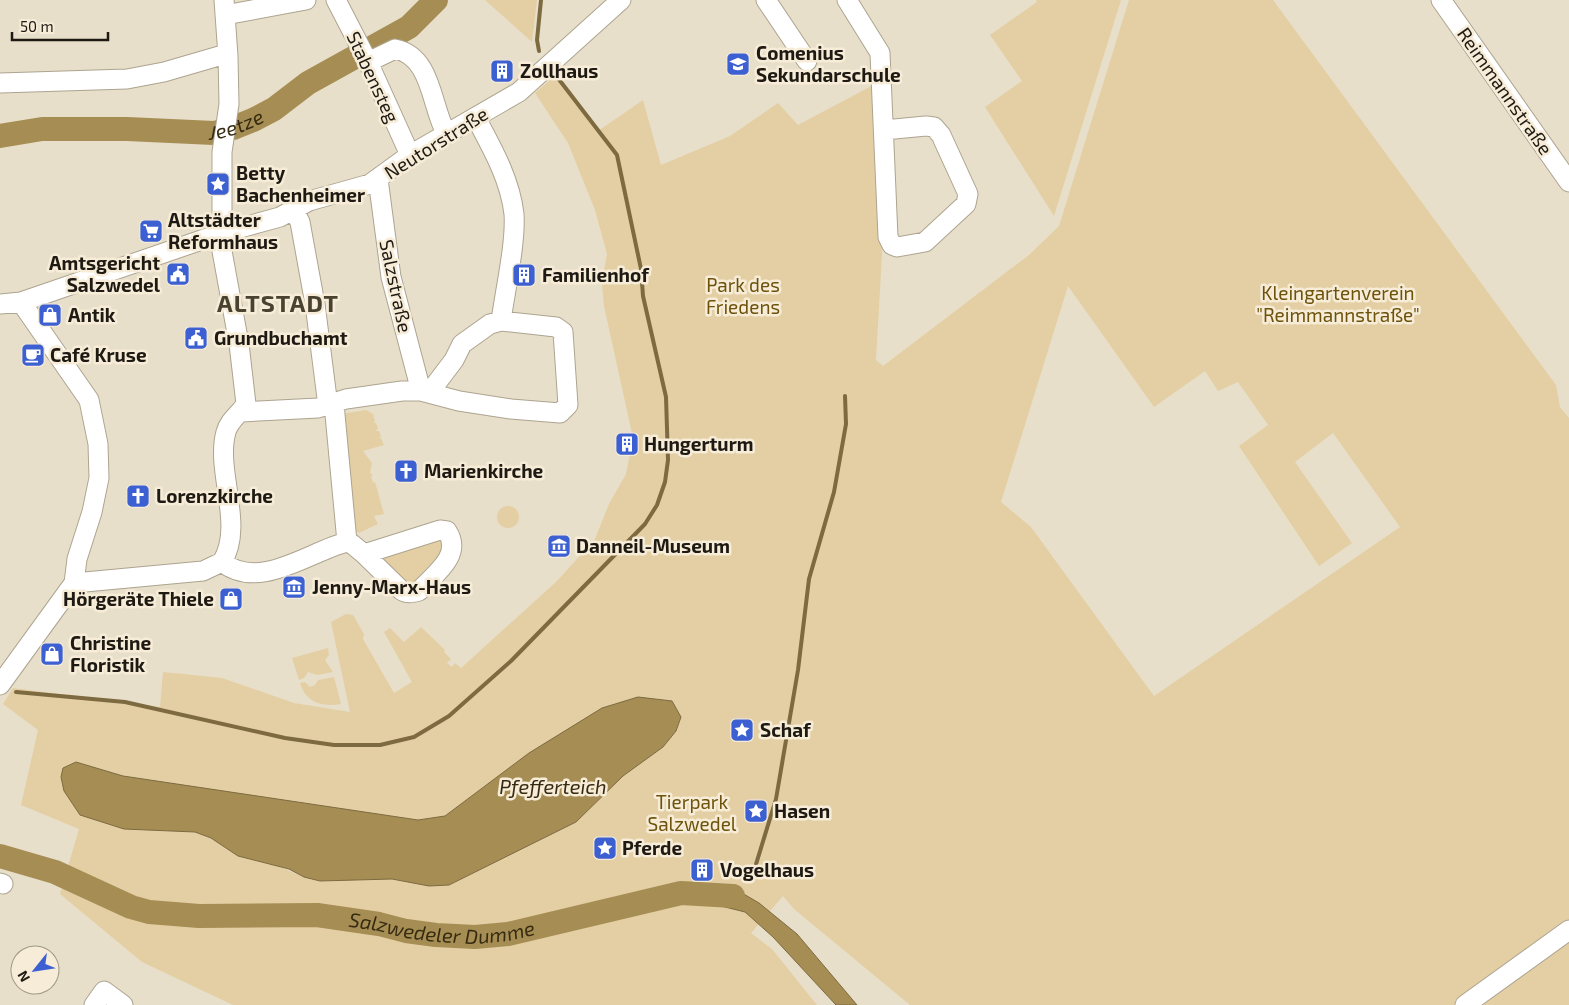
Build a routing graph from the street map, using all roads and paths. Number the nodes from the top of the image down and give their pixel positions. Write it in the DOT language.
graph roads {
  1 [pos="306,0"];
  2 [pos="336,0"];
  3 [pos="621,0"];
  4 [pos="766,0"];
  5 [pos="847,0"];
  6 [pos="1441,0"];
  7 [pos="225,7"];
  8 [pos="228,56"];
  9 [pos="365,56"];
  10 [pos="807,61"];
  11 [pos="0,83"];
  12 [pos="476,118"];
  13 [pos="884,130"];
  14 [pos="446,133"];
  15 [pos="410,155"];
  16 [pos="378,179"];
  17 [pos="1569,182"];
  18 [pos="294,211"];
  19 [pos="222,233"];
  20 [pos="21,302"];
  21 [pos="0,304"];
  22 [pos="501,321"];
  23 [pos="425,392"];
  24 [pos="331,405"];
  25 [pos="241,412"];
  26 [pos="347,542"];
  27 [pos="364,554"];
  28 [pos="222,562"];
  29 [pos="74,583"];
  30 [pos="0,685"];
  31 [pos="1569,930"];
  32 [pos="94,1005"];
  33 [pos="123,1005"];
  34 [pos="1466,1005"];
  1 -- 7 [label="street"];
  2 -- 9 [label="street, Stabensteg"];
  3 -- 12 [label="street, Neutorstraße"];
  4 -- 10 [label="street"];
  5 -- 13 [label="street"];
  6 -- 17 [label="street, Reimmannstraße"];
  7 -- 8 [label="street"];
  8 -- 11 [label="street"];
  8 -- 19 [label="street"];
  9 -- 14 [label="street"];
  9 -- 15 [label="street, Stabensteg"];
  12 -- 14 [label="street, Neutorstraße"];
  12 -- 22 [label="street"];
  13 -- 13 [label="street"];
  14 -- 15 [label="street, Neutorstraße"];
  15 -- 16 [label="street, Neutorstraße"];
  16 -- 18 [label="street, Neutorstraße"];
  16 -- 23 [label="street, Salzstraße"];
  18 -- 19 [label="street, Neutorstraße"];
  18 -- 24 [label="street"];
  19 -- 20 [label="street, Neutorstraße"];
  19 -- 25 [label="street"];
  20 -- 21 [label="street, Neutorstraße"];
  20 -- 29 [label="street"];
  22 -- 23 [label="street"];
  22 -- 23 [label="street"];
  23 -- 24 [label="street"];
  24 -- 25 [label="street"];
  24 -- 26 [label="street"];
  25 -- 28 [label="street"];
  26 -- 27 [label="street"];
  26 -- 28 [label="street"];
  28 -- 29 [label="street"];
  29 -- 30 [label="street"];
  31 -- 34 [label="street"];
  32 -- 33 [label="street"];
}
